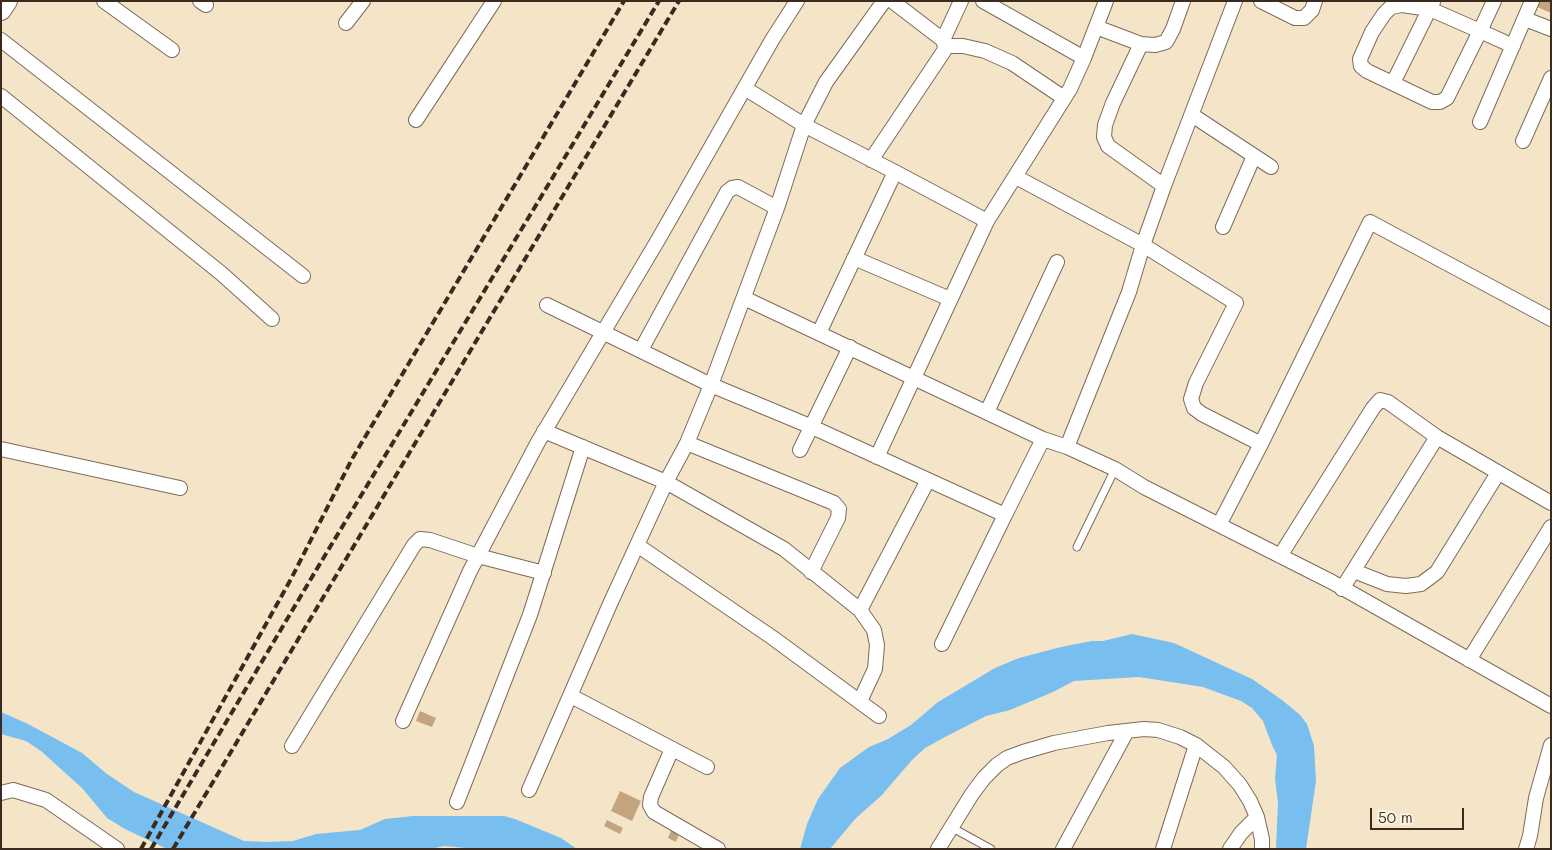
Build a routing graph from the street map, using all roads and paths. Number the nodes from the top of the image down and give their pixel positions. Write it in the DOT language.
graph roads {
  1 [pos="7,1"];
  2 [pos="104,1"];
  3 [pos="363,1"];
  4 [pos="494,1"];
  5 [pos="798,1"];
  6 [pos="884,1"];
  7 [pos="961,1"];
  8 [pos="983,1"];
  9 [pos="1106,1"];
  10 [pos="1183,1"];
  11 [pos="1235,1"];
  12 [pos="1261,1"];
  13 [pos="1315,1"];
  14 [pos="1494,1"];
  15 [pos="1532,1"];
  16 [pos="898,3"];
  17 [pos="1431,5"];
  18 [pos="1,10"];
  19 [pos="1525,19"];
  20 [pos="346,23"];
  21 [pos="1096,27"];
  22 [pos="1551,29"];
  23 [pos="1480,31"];
  24 [pos="1,40"];
  25 [pos="944,43"];
  26 [pos="1141,44"];
  27 [pos="1513,46"];
  28 [pos="172,50"];
  29 [pos="1084,58"];
  30 [pos="1551,78"];
  31 [pos="1393,83"];
  32 [pos="746,89"];
  33 [pos="1,96"];
  34 [pos="1064,98"];
  35 [pos="1192,114"];
  36 [pos="416,120"];
  37 [pos="1480,122"];
  38 [pos="804,125"];
  39 [pos="1523,141"];
  40 [pos="1254,156"];
  41 [pos="871,160"];
  42 [pos="1272,167"];
  43 [pos="895,172"];
  44 [pos="1016,176"];
  45 [pos="1164,186"];
  46 [pos="777,208"];
  47 [pos="987,221"];
  48 [pos="1222,227"];
  49 [pos="1143,245"];
  50 [pos="854,258"];
  51 [pos="1057,262"];
  52 [pos="303,276"];
  53 [pos="744,298"];
  54 [pos="950,299"];
  55 [pos="547,305"];
  56 [pos="272,319"];
  57 [pos="1551,319"];
  58 [pos="604,332"];
  59 [pos="819,333"];
  60 [pos="850,347"];
  61 [pos="641,350"];
  62 [pos="915,378"];
  63 [pos="711,385"];
  64 [pos="987,412"];
  65 [pos="812,427"];
  66 [pos="544,431"];
  67 [pos="1437,437"];
  68 [pos="1043,439"];
  69 [pos="687,443"];
  70 [pos="1261,444"];
  71 [pos="584,447"];
  72 [pos="1067,447"];
  73 [pos="1,449"];
  74 [pos="800,450"];
  75 [pos="877,457"];
  76 [pos="1115,470"];
  77 [pos="1498,473"];
  78 [pos="928,480"];
  79 [pos="666,482"];
  80 [pos="180,488"];
  81 [pos="1551,503"];
  82 [pos="1004,515"];
  83 [pos="1219,525"];
  84 [pos="1551,527"];
  85 [pos="638,545"];
  86 [pos="1077,547"];
  87 [pos="478,556"];
  88 [pos="1280,556"];
  89 [pos="1354,571"];
  90 [pos="811,572"];
  91 [pos="544,573"];
  92 [pos="1342,589"];
  93 [pos="860,610"];
  94 [pos="942,644"];
  95 [pos="1469,660"];
  96 [pos="571,696"];
  97 [pos="860,701"];
  98 [pos="1551,706"];
  99 [pos="879,716"];
  100 [pos="403,721"];
  101 [pos="1127,731"];
  102 [pos="1196,745"];
  103 [pos="1551,745"];
  104 [pos="292,746"];
  105 [pos="672,748"];
  106 [pos="707,766"];
  107 [pos="529,790"];
  108 [pos="1,793"];
  109 [pos="457,802"];
  110 [pos="1257,817"];
  111 [pos="951,827"];
  112 [pos="117,849"];
  113 [pos="718,849"];
  114 [pos="938,849"];
  115 [pos="991,849"];
  116 [pos="1064,849"];
  117 [pos="1163,849"];
  118 [pos="1230,849"];
  119 [pos="1262,849"];
  120 [pos="1526,849"];
  1 -- 18 [label="street"];
  2 -- 28 [label="street"];
  3 -- 20 [label="street"];
  4 -- 36 [label="street"];
  5 -- 32 [label="street"];
  6 -- 38 [label="street"];
  7 -- 25 [label="street"];
  8 -- 29 [label="street"];
  9 -- 21 [label="street"];
  10 -- 26 [label="street"];
  11 -- 35 [label="street"];
  12 -- 13 [label="street"];
  14 -- 23 [label="street"];
  15 -- 19 [label="street"];
  16 -- 25 [label="street"];
  17 -- 23 [label="street"];
  17 -- 31 [label="street"];
  17 -- 31 [label="street"];
  19 -- 22 [label="street"];
  19 -- 27 [label="street"];
  21 -- 26 [label="street"];
  21 -- 29 [label="street"];
  23 -- 27 [label="street"];
  23 -- 31 [label="street"];
  24 -- 52 [label="street"];
  25 -- 34 [label="street"];
  25 -- 41 [label="street"];
  26 -- 45 [label="street"];
  27 -- 37 [label="street"];
  29 -- 34 [label="street"];
  30 -- 39 [label="street"];
  32 -- 38 [label="street"];
  32 -- 58 [label="street"];
  33 -- 56 [label="street"];
  34 -- 44 [label="street"];
  35 -- 40 [label="street"];
  35 -- 45 [label="street"];
  38 -- 41 [label="street"];
  38 -- 46 [label="street"];
  40 -- 42 [label="street"];
  40 -- 48 [label="street"];
  41 -- 43 [label="street"];
  43 -- 47 [label="street"];
  43 -- 50 [label="street"];
  44 -- 47 [label="street"];
  44 -- 49 [label="street"];
  45 -- 49 [label="street"];
  46 -- 53 [label="street"];
  46 -- 61 [label="street"];
  47 -- 54 [label="street"];
  49 -- 70 [label="street"];
  49 -- 72 [label="street"];
  50 -- 54 [label="street"];
  50 -- 59 [label="street"];
  51 -- 64 [label="street"];
  53 -- 59 [label="street"];
  53 -- 63 [label="street"];
  54 -- 62 [label="street"];
  55 -- 58 [label="street"];
  57 -- 70 [label="street"];
  58 -- 61 [label="street"];
  58 -- 66 [label="street"];
  59 -- 60 [label="street"];
  60 -- 62 [label="street"];
  60 -- 65 [label="street"];
  61 -- 63 [label="street"];
  62 -- 64 [label="street"];
  62 -- 75 [label="street"];
  63 -- 65 [label="street"];
  63 -- 69 [label="street"];
  64 -- 68 [label="street"];
  65 -- 74 [label="street"];
  65 -- 75 [label="street"];
  66 -- 71 [label="street"];
  66 -- 87 [label="street"];
  67 -- 77 [label="street"];
  67 -- 88 [label="street"];
  67 -- 89 [label="street"];
  68 -- 72 [label="street"];
  68 -- 82 [label="street"];
  69 -- 79 [label="street"];
  69 -- 90 [label="street"];
  70 -- 83 [label="street"];
  71 -- 79 [label="street"];
  71 -- 91 [label="street"];
  72 -- 76 [label="street"];
  73 -- 80 [label="street"];
  75 -- 78 [label="street"];
  76 -- 83 [label="street"];
  76 -- 86 [label="lane"];
  77 -- 81 [label="street"];
  77 -- 89 [label="street"];
  78 -- 82 [label="street"];
  78 -- 93 [label="street"];
  79 -- 85 [label="street"];
  79 -- 90 [label="street"];
  82 -- 94 [label="street"];
  83 -- 88 [label="street"];
  84 -- 95 [label="street"];
  85 -- 96 [label="street"];
  85 -- 97 [label="street"];
  87 -- 91 [label="street"];
  87 -- 100 [label="street"];
  87 -- 104 [label="street"];
  88 -- 92 [label="street"];
  89 -- 92 [label="street"];
  90 -- 93 [label="street"];
  91 -- 109 [label="street"];
  92 -- 95 [label="street"];
  93 -- 97 [label="street"];
  95 -- 98 [label="street"];
  96 -- 105 [label="street"];
  96 -- 107 [label="street"];
  97 -- 99 [label="street"];
  101 -- 102 [label="street"];
  101 -- 111 [label="street"];
  101 -- 116 [label="street"];
  102 -- 110 [label="street"];
  102 -- 117 [label="street"];
  103 -- 120 [label="street"];
  105 -- 106 [label="street"];
  105 -- 113 [label="street"];
  108 -- 112 [label="street"];
  110 -- 118 [label="street"];
  110 -- 119 [label="street"];
  111 -- 114 [label="street"];
  111 -- 115 [label="lane"];
}
